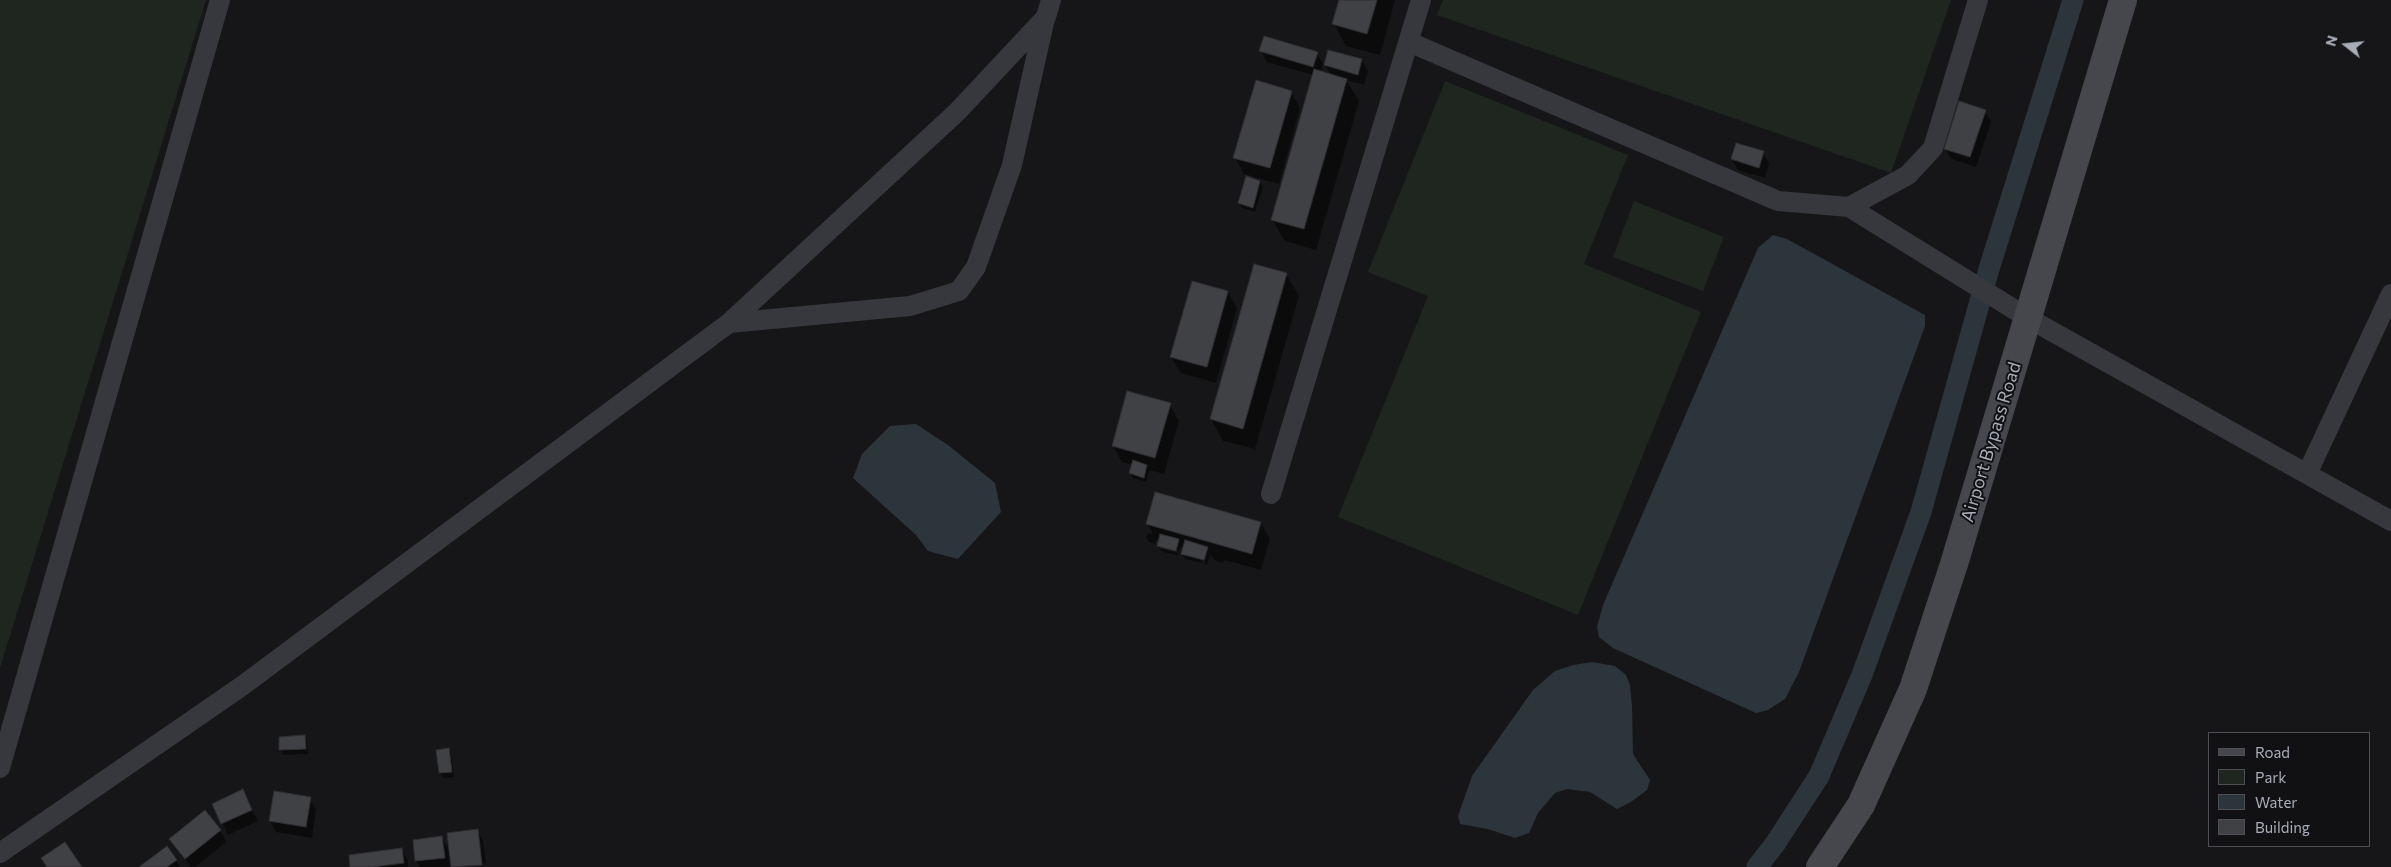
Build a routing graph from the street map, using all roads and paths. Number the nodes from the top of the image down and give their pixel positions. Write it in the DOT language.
graph roads {
  1 [pos="220,0"];
  2 [pos="1421,0"];
  3 [pos="1978,0"];
  4 [pos="2123,0"];
  5 [pos="1048,9"];
  6 [pos="1409,42"];
  7 [pos="1849,207"];
  8 [pos="2391,294"];
  9 [pos="2028,318"];
  10 [pos="729,323"];
  11 [pos="2307,474"];
  12 [pos="1271,494"];
  13 [pos="2391,521"];
  14 [pos="0,768"];
  15 [pos="0,853"];
  16 [pos="1820,867"];
  1 -- 14 [label="street"];
  2 -- 6 [label="street"];
  3 -- 7 [label="street"];
  4 -- 9 [label="street, Airport Bypass Road"];
  5 -- 10 [label="street"];
  5 -- 10 [label="street"];
  6 -- 7 [label="street"];
  6 -- 12 [label="street"];
  7 -- 9 [label="street"];
  8 -- 11 [label="street"];
  9 -- 11 [label="street"];
  9 -- 16 [label="street, Airport Bypass Road"];
  10 -- 15 [label="street"];
  11 -- 13 [label="street"];
}
